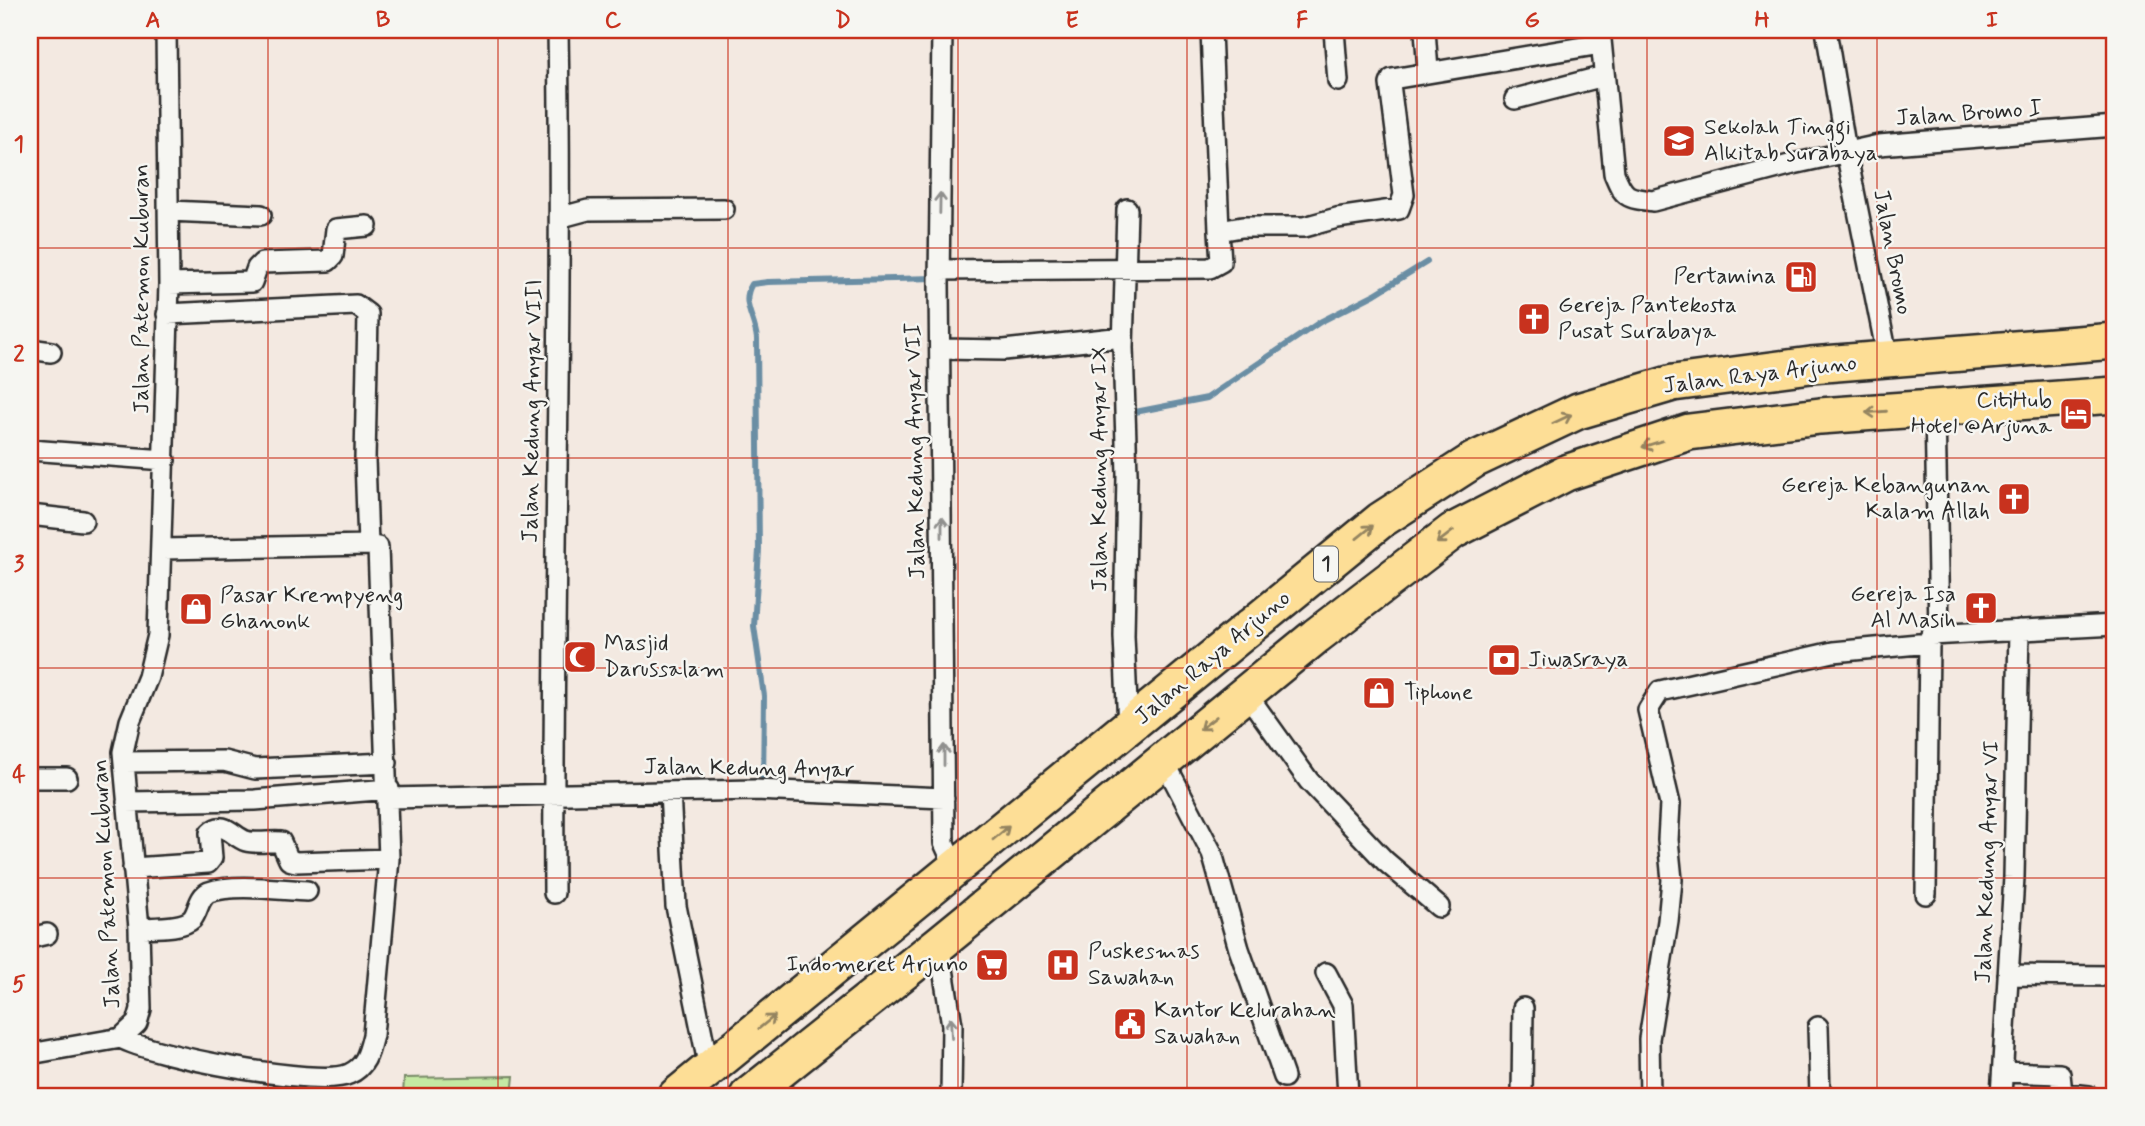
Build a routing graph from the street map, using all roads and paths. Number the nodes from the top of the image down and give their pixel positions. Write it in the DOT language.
graph roads {
  1 [pos="166,30"];
  2 [pos="558,30"];
  3 [pos="942,30"];
  4 [pos="1211,30"];
  5 [pos="1334,30"];
  6 [pos="1425,30"];
  7 [pos="1826,30"];
  8 [pos="1601,37"];
  9 [pos="1427,71"];
  10 [pos="1604,76"];
  11 [pos="1338,81"];
  12 [pos="1515,99"];
  13 [pos="2115,126"];
  14 [pos="1846,151"];
  15 [pos="724,209"];
  16 [pos="1127,209"];
  17 [pos="169,211"];
  18 [pos="261,215"];
  19 [pos="562,217"];
  20 [pos="367,226"];
  21 [pos="1219,231"];
  22 [pos="1125,271"];
  23 [pos="939,275"];
  24 [pos="169,284"];
  25 [pos="167,314"];
  26 [pos="1124,337"];
  27 [pos="2115,341"];
  28 [pos="30,349"];
  29 [pos="940,349"];
  30 [pos="51,352"];
  31 [pos="1888,360"];
  32 [pos="2115,396"];
  33 [pos="1935,408"];
  34 [pos="30,450"];
  35 [pos="165,460"];
  36 [pos="30,515"];
  37 [pos="83,522"];
  38 [pos="368,545"];
  39 [pos="163,549"];
  40 [pos="2115,625"];
  41 [pos="2018,630"];
  42 [pos="1934,638"];
  43 [pos="1246,693"];
  44 [pos="1128,727"];
  45 [pos="1163,759"];
  46 [pos="124,762"];
  47 [pos="387,763"];
  48 [pos="30,778"];
  49 [pos="67,778"];
  50 [pos="553,793"];
  51 [pos="389,794"];
  52 [pos="671,794"];
  53 [pos="944,798"];
  54 [pos="127,802"];
  55 [pos="389,859"];
  56 [pos="133,868"];
  57 [pos="956,869"];
  58 [pos="307,891"];
  59 [pos="554,893"];
  60 [pos="1926,894"];
  61 [pos="1439,906"];
  62 [pos="139,928"];
  63 [pos="939,944"];
  64 [pos="1326,973"];
  65 [pos="2008,975"];
  66 [pos="2115,976"];
  67 [pos="1523,1008"];
  68 [pos="1818,1027"];
  69 [pos="121,1038"];
  70 [pos="30,1054"];
  71 [pos="2004,1072"];
  72 [pos="1284,1077"];
  73 [pos="702,1079"];
  74 [pos="751,1094"];
  75 [pos="951,1096"];
  76 [pos="1348,1096"];
  77 [pos="1522,1096"];
  78 [pos="1650,1096"];
  79 [pos="1820,1096"];
  80 [pos="2001,1096"];
  81 [pos="2089,1096"];
  1 -- 17 [label="street, Jalan Patemon Kuburan"];
  2 -- 19 [label="street, Jalan Kedung Anyar VIII"];
  23 -- 3 [label="street, Jalan Kedung Anyar VII, one-way"];
  4 -- 21 [label="street"];
  5 -- 11 [label="street"];
  6 -- 9 [label="street"];
  7 -- 14 [label="street, Jalan Bromo"];
  8 -- 9 [label="street"];
  8 -- 10 [label="street, Jalan Bromo I"];
  9 -- 21 [label="street"];
  10 -- 12 [label="street"];
  10 -- 14 [label="street, Jalan Bromo I"];
  13 -- 14 [label="street, Jalan Bromo I"];
  14 -- 31 [label="street, Jalan Bromo"];
  15 -- 19 [label="street"];
  16 -- 22 [label="street, Jalan Kedung Anyar IX"];
  17 -- 18 [label="street"];
  17 -- 24 [label="street, Jalan Patemon Kuburan"];
  19 -- 50 [label="street, Jalan Kedung Anyar VIII"];
  20 -- 24 [label="street"];
  21 -- 22 [label="street"];
  22 -- 23 [label="street"];
  22 -- 26 [label="street, Jalan Kedung Anyar IX"];
  23 -- 29 [label="street, Jalan Kedung Anyar VII"];
  24 -- 25 [label="street, Jalan Patemon Kuburan"];
  25 -- 35 [label="street, Jalan Patemon Kuburan"];
  25 -- 38 [label="street"];
  26 -- 29 [label="street"];
  26 -- 44 [label="street, Jalan Kedung Anyar IX"];
  27 -- 31 [label="highway, Jalan Raya Arjuno / 1"];
  28 -- 30 [label="street"];
  53 -- 29 [label="street, Jalan Kedung Anyar VII, one-way"];
  44 -- 31 [label="highway, Jalan Raya Arjuno / 1, one-way"];
  32 -- 33 [label="highway, Jalan Raya Arjuno / 1"];
  33 -- 42 [label="street"];
  33 -- 43 [label="highway, Jalan Raya Arjuno / 1, one-way"];
  34 -- 35 [label="street"];
  35 -- 39 [label="street, Jalan Patemon Kuburan"];
  36 -- 37 [label="street"];
  38 -- 39 [label="street"];
  38 -- 47 [label="street"];
  39 -- 46 [label="street, Jalan Patemon Kuburan"];
  40 -- 41 [label="street"];
  41 -- 42 [label="street"];
  41 -- 65 [label="street, Jalan Kedung Anyar VI"];
  42 -- 60 [label="street"];
  42 -- 78 [label="street"];
  43 -- 45 [label="highway, Jalan Raya Arjuno / 1, one-way"];
  43 -- 61 [label="street"];
  57 -- 44 [label="highway, Jalan Raya Arjuno / 1, one-way"];
  45 -- 63 [label="highway, Jalan Raya Arjuno / 1"];
  45 -- 72 [label="street"];
  46 -- 47 [label="street"];
  46 -- 54 [label="street, Jalan Patemon Kuburan"];
  47 -- 51 [label="street"];
  48 -- 49 [label="street"];
  50 -- 51 [label="street"];
  50 -- 52 [label="street, Jalan Kedung Anyar"];
  50 -- 59 [label="street, Jalan Kedung Anyar VIII"];
  51 -- 54 [label="street"];
  51 -- 55 [label="street"];
  52 -- 53 [label="street, Jalan Kedung Anyar"];
  52 -- 73 [label="street"];
  53 -- 57 [label="street, Jalan Kedung Anyar VII"];
  54 -- 56 [label="street, Jalan Patemon Kuburan"];
  55 -- 56 [label="street"];
  55 -- 69 [label="street"];
  56 -- 62 [label="street, Jalan Patemon Kuburan"];
  73 -- 57 [label="highway, Jalan Raya Arjuno / 1, one-way"];
  58 -- 62 [label="street"];
  62 -- 69 [label="street, Jalan Patemon Kuburan"];
  63 -- 74 [label="highway, Jalan Raya Arjuno / 1"];
  75 -- 63 [label="street, one-way"];
  64 -- 76 [label="street"];
  65 -- 66 [label="street"];
  65 -- 71 [label="street, Jalan Kedung Anyar VI"];
  67 -- 77 [label="street"];
  68 -- 79 [label="street"];
  69 -- 70 [label="street, Jalan Patemon Kuburan"];
  71 -- 80 [label="street, Jalan Kedung Anyar VI"];
  71 -- 81 [label="street"];
  73 -- 74 [label="highway"];
}
